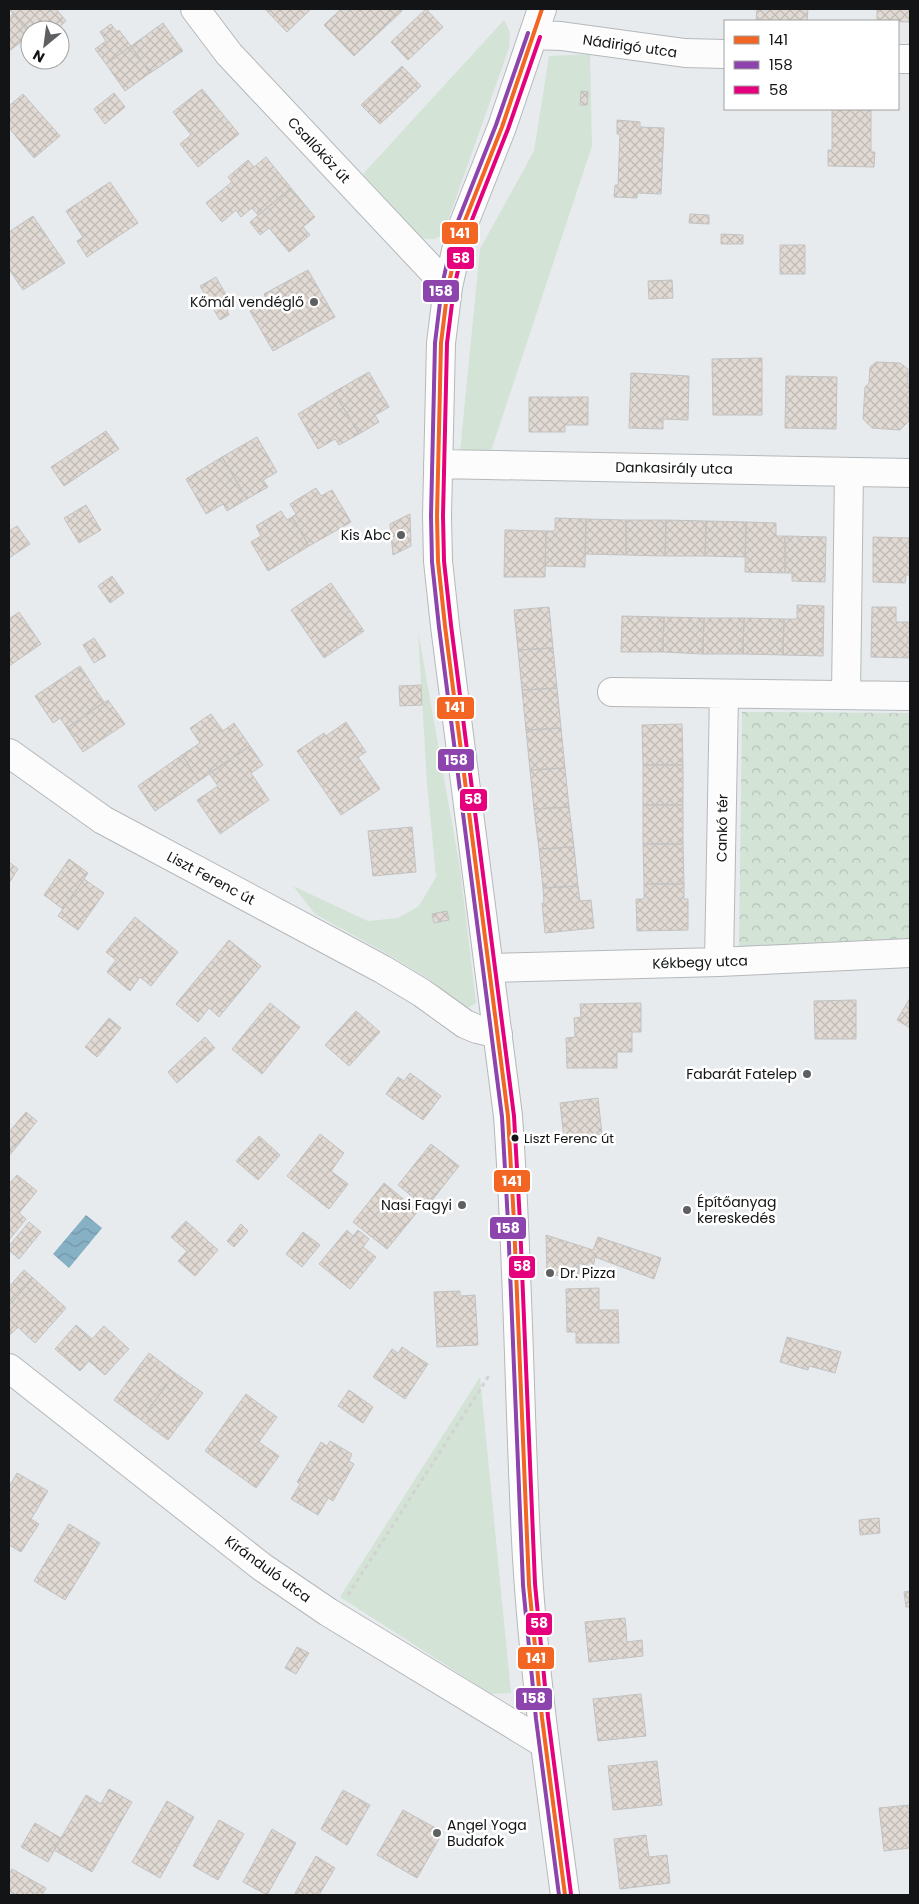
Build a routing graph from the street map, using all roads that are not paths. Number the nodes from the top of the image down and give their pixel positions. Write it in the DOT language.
graph roads {
  1 [pos="195,9"];
  2 [pos="524,9"];
  3 [pos="542,9"];
  4 [pos="534,35"];
  5 [pos="724,54"];
  6 [pos="448,287"];
  7 [pos="438,464"];
  8 [pos="849,472"];
  9 [pos="910,473"];
  10 [pos="612,692"];
  11 [pos="724,694"];
  12 [pos="846,695"];
  13 [pos="910,696"];
  14 [pos="9,753"];
  15 [pos="910,954"];
  16 [pos="719,962"];
  17 [pos="490,968"];
  18 [pos="498,1034"];
  19 [pos="9,1368"];
  20 [pos="545,1744"];
  21 [pos="565,1895"];
  1 -- 6 [label="street, Csallóköz út"];
  2 -- 4 [label="street"];
  3 -- 4 [label="street"];
  4 -- 5 [label="street, Nádirigó utca"];
  4 -- 6 [label="street"];
  6 -- 7 [label="street"];
  7 -- 8 [label="street, Dankasirály utca"];
  7 -- 17 [label="street"];
  8 -- 9 [label="street, Dankasirály utca"];
  8 -- 12 [label="street"];
  10 -- 11 [label="street"];
  11 -- 12 [label="street"];
  11 -- 16 [label="street, Cankó tér"];
  12 -- 13 [label="street"];
  14 -- 18 [label="street, Liszt Ferenc út"];
  15 -- 16 [label="street, Kékbegy utca"];
  16 -- 17 [label="street, Kékbegy utca"];
  17 -- 18 [label="street"];
  18 -- 20 [label="street"];
  19 -- 20 [label="street, Kiránduló utca"];
  20 -- 21 [label="street"];
}
